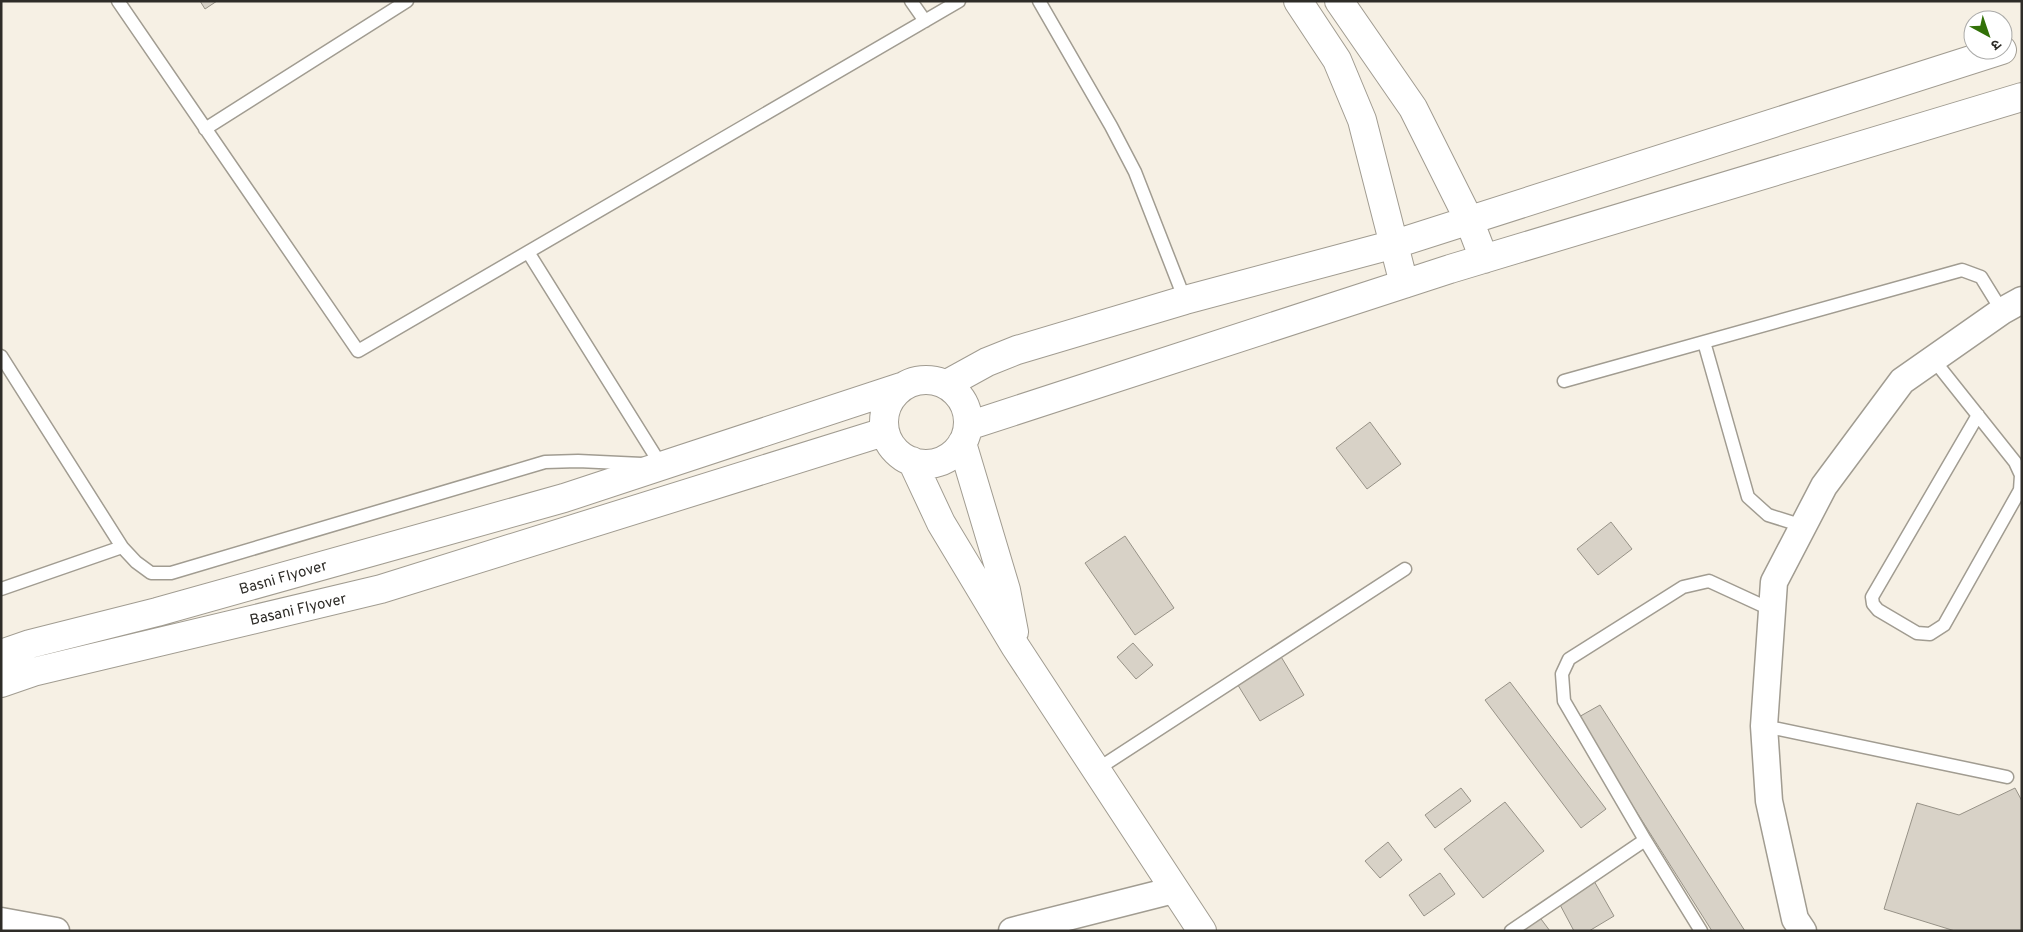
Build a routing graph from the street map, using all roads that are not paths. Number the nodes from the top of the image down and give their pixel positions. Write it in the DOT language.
graph roads {
  1 [pos="118,1"];
  2 [pos="407,1"];
  3 [pos="911,1"];
  4 [pos="959,1"];
  5 [pos="1039,1"];
  6 [pos="1298,1"];
  7 [pos="1339,1"];
  8 [pos="925,22"];
  9 [pos="1971,60"];
  10 [pos="2022,97"];
  11 [pos="205,128"];
  12 [pos="1469,220"];
  13 [pos="1395,244"];
  14 [pos="528,252"];
  15 [pos="1484,258"];
  16 [pos="1404,284"];
  17 [pos="1185,300"];
  18 [pos="2012,306"];
  19 [pos="1704,342"];
  20 [pos="1,356"];
  21 [pos="1933,359"];
  22 [pos="1564,381"];
  23 [pos="947,384"];
  24 [pos="901,387"];
  25 [pos="1978,415"];
  26 [pos="884,432"];
  27 [pos="965,435"];
  28 [pos="912,462"];
  29 [pos="661,465"];
  30 [pos="1803,526"];
  31 [pos="122,547"];
  32 [pos="1405,569"];
  33 [pos="1,589"];
  34 [pos="1772,610"];
  35 [pos="1016,646"];
  36 [pos="1,654"];
  37 [pos="1,683"];
  38 [pos="1764,726"];
  39 [pos="1096,770"];
  40 [pos="2007,777"];
  41 [pos="1645,840"];
  42 [pos="1174,890"];
  43 [pos="1,920"];
  44 [pos="56,931"];
  45 [pos="1012,931"];
  46 [pos="1202,931"];
  47 [pos="1511,931"];
  48 [pos="1701,931"];
  49 [pos="1803,931"];
  1 -- 11 [label="lane"];
  2 -- 11 [label="lane"];
  3 -- 8 [label="lane"];
  4 -- 8 [label="lane"];
  5 -- 17 [label="lane"];
  6 -- 13 [label="main road"];
  7 -- 12 [label="main road"];
  8 -- 14 [label="lane"];
  9 -- 12 [label="main road"];
  10 -- 15 [label="main road"];
  11 -- 14 [label="lane"];
  12 -- 13 [label="main road"];
  12 -- 15 [label="main road"];
  13 -- 16 [label="main road"];
  13 -- 17 [label="main road"];
  14 -- 29 [label="lane"];
  15 -- 16 [label="main road"];
  16 -- 27 [label="main road"];
  17 -- 23 [label="main road"];
  18 -- 19 [label="lane"];
  18 -- 21 [label="street"];
  19 -- 22 [label="lane"];
  19 -- 30 [label="lane"];
  20 -- 31 [label="lane"];
  21 -- 25 [label="lane"];
  21 -- 30 [label="street"];
  23 -- 24 [label="main road"];
  23 -- 27 [label="main road"];
  24 -- 26 [label="main road"];
  24 -- 29 [label="main road"];
  25 -- 25 [label="lane"];
  26 -- 28 [label="main road"];
  26 -- 37 [label="main road, Basani Flyover"];
  27 -- 28 [label="main road"];
  27 -- 35 [label="main road"];
  28 -- 35 [label="main road"];
  29 -- 31 [label="lane"];
  29 -- 36 [label="main road, Basni Flyover"];
  30 -- 34 [label="street"];
  31 -- 33 [label="lane"];
  32 -- 39 [label="lane"];
  34 -- 38 [label="street"];
  34 -- 41 [label="lane"];
  35 -- 39 [label="main road"];
  38 -- 40 [label="lane"];
  38 -- 49 [label="street"];
  39 -- 42 [label="main road"];
  41 -- 47 [label="lane"];
  41 -- 48 [label="lane"];
  42 -- 45 [label="street"];
  42 -- 46 [label="main road"];
  43 -- 44 [label="street"];
}
